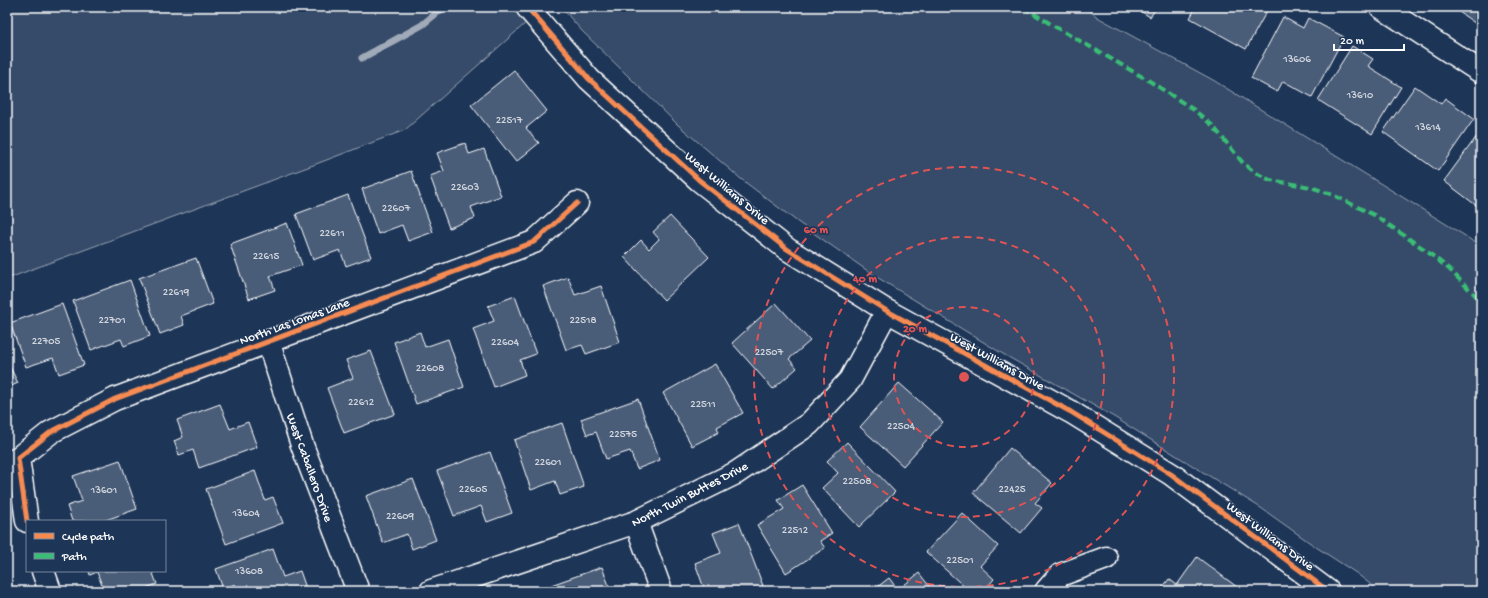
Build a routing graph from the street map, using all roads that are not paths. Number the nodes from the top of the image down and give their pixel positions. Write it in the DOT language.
graph roads {
  1 [pos="527,7"];
  2 [pos="1380,7"];
  3 [pos="1481,72"];
  4 [pos="577,203"];
  5 [pos="887,311"];
  6 [pos="268,341"];
  7 [pos="27,520"];
  8 [pos="636,522"];
  9 [pos="1106,558"];
  10 [pos="43,572"];
  11 [pos="50,591"];
  12 [pos="358,591"];
  13 [pos="430,591"];
  14 [pos="661,591"];
  15 [pos="1046,591"];
  16 [pos="1328,591"];
  1 -- 5 [label="street, West Williams Drive"];
  2 -- 3 [label="street"];
  4 -- 6 [label="street, North Las Lomas Lane"];
  5 -- 8 [label="street, North Twin Buttes Drive"];
  5 -- 16 [label="street, West Williams Drive"];
  6 -- 7 [label="street, North Las Lomas Lane"];
  6 -- 12 [label="street, West Caballero Drive"];
  8 -- 13 [label="street, North Twin Buttes Drive"];
  8 -- 14 [label="street"];
  9 -- 15 [label="street"];
  10 -- 11 [label="street"];
}
